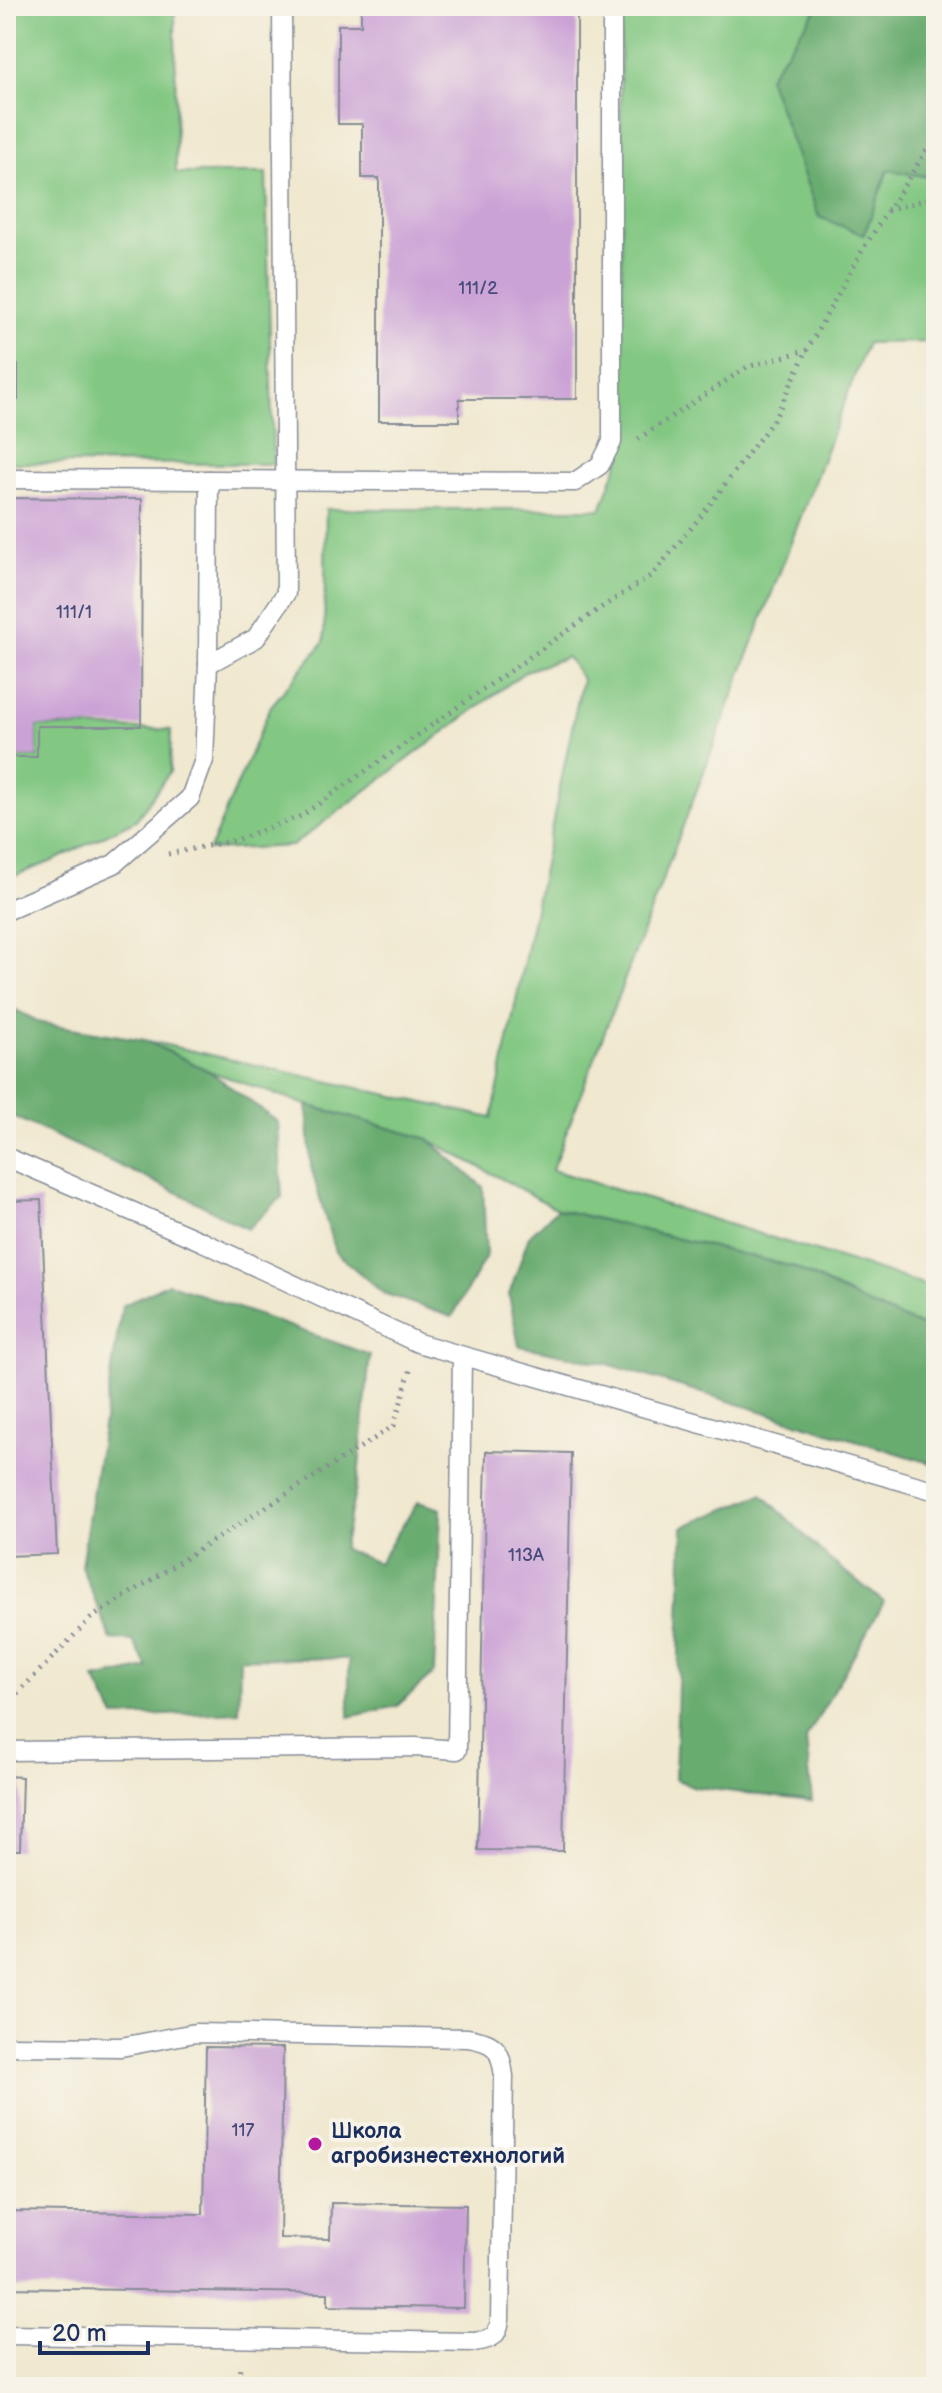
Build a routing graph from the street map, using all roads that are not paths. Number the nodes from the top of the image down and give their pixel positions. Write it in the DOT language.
graph roads {
  1 [pos="282,6"];
  2 [pos="612,6"];
  3 [pos="6,479"];
  4 [pos="209,480"];
  5 [pos="285,481"];
  6 [pos="208,664"];
  7 [pos="6,911"];
  8 [pos="6,1157"];
  9 [pos="462,1356"];
  10 [pos="936,1491"];
  11 [pos="6,1751"];
  12 [pos="6,2046"];
  13 [pos="6,2335"];
  1 -- 5 [label="lane"];
  2 -- 5 [label="lane"];
  3 -- 4 [label="lane"];
  4 -- 5 [label="lane"];
  4 -- 6 [label="lane"];
  5 -- 6 [label="lane"];
  6 -- 7 [label="lane"];
  8 -- 9 [label="lane"];
  9 -- 10 [label="lane"];
  9 -- 11 [label="lane"];
  12 -- 13 [label="lane"];
}
